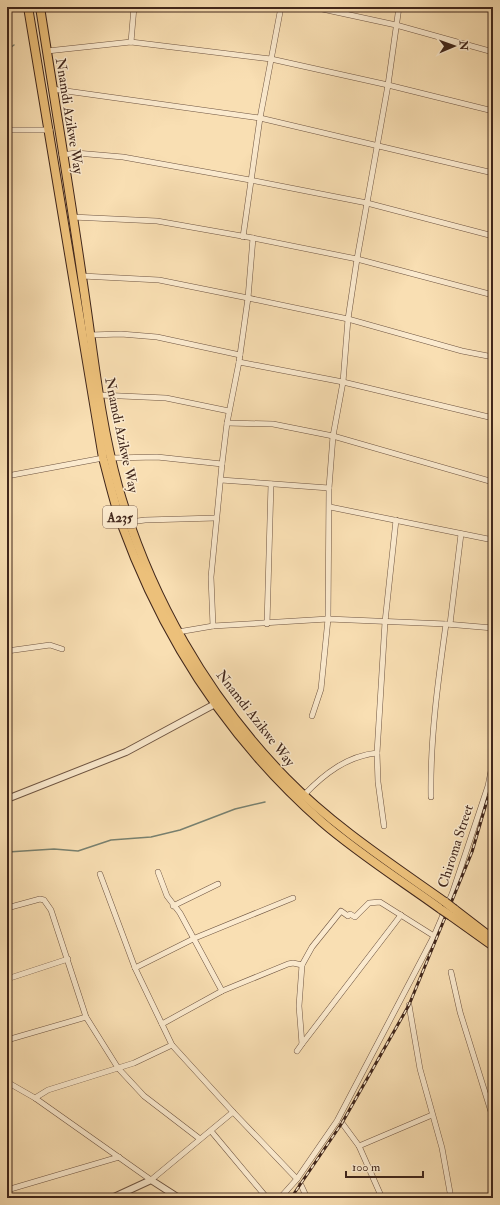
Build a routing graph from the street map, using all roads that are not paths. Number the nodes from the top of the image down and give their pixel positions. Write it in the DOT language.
graph roads {
  1 [pos="28,7"];
  2 [pos="40,7"];
  3 [pos="134,7"];
  4 [pos="281,7"];
  5 [pos="313,7"];
  6 [pos="399,7"];
  7 [pos="396,25"];
  8 [pos="131,42"];
  9 [pos="47,51"];
  10 [pos="493,52"];
  11 [pos="271,59"];
  12 [pos="388,85"];
  13 [pos="52,89"];
  14 [pos="493,111"];
  15 [pos="260,118"];
  16 [pos="7,130"];
  17 [pos="50,130"];
  18 [pos="378,144"];
  19 [pos="62,155"];
  20 [pos="493,173"];
  21 [pos="250,180"];
  22 [pos="367,203"];
  23 [pos="72,218"];
  24 [pos="493,236"];
  25 [pos="243,237"];
  26 [pos="253,238"];
  27 [pos="357,259"];
  28 [pos="82,276"];
  29 [pos="493,295"];
  30 [pos="248,298"];
  31 [pos="348,319"];
  32 [pos="90,335"];
  33 [pos="240,355"];
  34 [pos="493,357"];
  35 [pos="239,362"];
  36 [pos="343,382"];
  37 [pos="99,395"];
  38 [pos="229,411"];
  39 [pos="493,418"];
  40 [pos="227,423"];
  41 [pos="333,436"];
  42 [pos="107,458"];
  43 [pos="222,464"];
  44 [pos="7,476"];
  45 [pos="221,480"];
  46 [pos="493,482"];
  47 [pos="271,484"];
  48 [pos="329,488"];
  49 [pos="330,507"];
  50 [pos="216,518"];
  51 [pos="396,520"];
  52 [pos="130,522"];
  53 [pos="461,534"];
  54 [pos="493,540"];
  55 [pos="328,619"];
  56 [pos="385,622"];
  57 [pos="267,624"];
  58 [pos="448,624"];
  59 [pos="213,626"];
  60 [pos="493,628"];
  61 [pos="178,632"];
  62 [pos="62,649"];
  63 [pos="7,651"];
  64 [pos="215,704"];
  65 [pos="312,716"];
  66 [pos="377,753"];
  67 [pos="493,761"];
  68 [pos="304,795"];
  69 [pos="431,797"];
  70 [pos="7,799"];
  71 [pos="384,826"];
  72 [pos="158,872"];
  73 [pos="100,874"];
  74 [pos="218,884"];
  75 [pos="293,898"];
  76 [pos="173,906"];
  77 [pos="443,906"];
  78 [pos="7,908"];
  79 [pos="452,913"];
  80 [pos="401,915"];
  81 [pos="434,936"];
  82 [pos="194,938"];
  83 [pos="493,939"];
  84 [pos="493,946"];
  85 [pos="68,959"];
  86 [pos="302,964"];
  87 [pos="135,968"];
  88 [pos="451,972"];
  89 [pos="7,979"];
  90 [pos="222,991"];
  91 [pos="409,1005"];
  92 [pos="86,1017"];
  93 [pos="162,1024"];
  94 [pos="7,1040"];
  95 [pos="302,1044"];
  96 [pos="172,1045"];
  97 [pos="297,1051"];
  98 [pos="118,1068"];
  99 [pos="7,1082"];
  100 [pos="35,1098"];
  101 [pos="233,1112"];
  102 [pos="432,1115"];
  103 [pos="493,1118"];
  104 [pos="342,1123"];
  105 [pos="211,1131"];
  106 [pos="200,1140"];
  107 [pos="359,1146"];
  108 [pos="119,1157"];
  109 [pos="297,1179"];
  110 [pos="152,1180"];
  111 [pos="301,1184"];
  112 [pos="7,1190"];
  113 [pos="115,1197"];
  114 [pos="179,1198"];
  115 [pos="267,1198"];
  116 [pos="280,1198"];
  117 [pos="307,1198"];
  118 [pos="382,1198"];
  119 [pos="451,1198"];
  1 -- 17 [label="highway, Nnamdi Azikwe Way / A235"];
  2 -- 9 [label="highway, Nnamdi Azikwe Way / A235"];
  3 -- 8 [label="street"];
  4 -- 11 [label="street"];
  5 -- 7 [label="street"];
  6 -- 7 [label="street"];
  7 -- 10 [label="street"];
  7 -- 12 [label="street"];
  8 -- 9 [label="street"];
  8 -- 11 [label="street"];
  9 -- 13 [label="highway, Nnamdi Azikwe Way / A235"];
  11 -- 12 [label="street"];
  11 -- 15 [label="street"];
  12 -- 14 [label="street"];
  12 -- 18 [label="street"];
  13 -- 15 [label="street"];
  13 -- 19 [label="highway, Nnamdi Azikwe Way / A235"];
  15 -- 18 [label="street"];
  15 -- 21 [label="street"];
  16 -- 17 [label="street"];
  17 -- 42 [label="highway, Nnamdi Azikwe Way / A235"];
  18 -- 20 [label="street"];
  18 -- 22 [label="street"];
  19 -- 21 [label="street"];
  19 -- 23 [label="highway, Nnamdi Azikwe Way / A235"];
  21 -- 22 [label="street"];
  21 -- 25 [label="street"];
  22 -- 24 [label="street"];
  22 -- 27 [label="street"];
  23 -- 25 [label="street"];
  23 -- 28 [label="highway, Nnamdi Azikwe Way / A235"];
  25 -- 26 [label="street"];
  26 -- 27 [label="street"];
  26 -- 30 [label="street"];
  27 -- 29 [label="street"];
  27 -- 31 [label="street"];
  28 -- 30 [label="street"];
  28 -- 32 [label="highway, Nnamdi Azikwe Way / A235"];
  30 -- 31 [label="street"];
  30 -- 33 [label="street"];
  31 -- 34 [label="street"];
  31 -- 36 [label="street"];
  32 -- 33 [label="street"];
  32 -- 37 [label="highway, Nnamdi Azikwe Way / A235"];
  33 -- 35 [label="street"];
  35 -- 36 [label="street"];
  35 -- 38 [label="street"];
  36 -- 39 [label="street"];
  36 -- 41 [label="street"];
  37 -- 38 [label="street"];
  37 -- 42 [label="highway, Nnamdi Azikwe Way / A235"];
  38 -- 40 [label="street"];
  40 -- 41 [label="street"];
  40 -- 43 [label="street"];
  41 -- 46 [label="street"];
  41 -- 48 [label="street"];
  42 -- 43 [label="street"];
  42 -- 44 [label="street"];
  42 -- 52 [label="highway, Nnamdi Azikwe Way / A235"];
  42 -- 64 [label="highway, Nnamdi Azikwe Way / A235"];
  43 -- 45 [label="street"];
  45 -- 47 [label="street"];
  45 -- 50 [label="street"];
  47 -- 48 [label="street"];
  47 -- 57 [label="street"];
  48 -- 49 [label="street"];
  49 -- 51 [label="street"];
  49 -- 55 [label="street"];
  50 -- 52 [label="street"];
  50 -- 59 [label="street"];
  51 -- 53 [label="street"];
  51 -- 56 [label="street"];
  52 -- 61 [label="highway, Nnamdi Azikwe Way / A235"];
  53 -- 54 [label="street"];
  53 -- 58 [label="street"];
  55 -- 56 [label="street"];
  55 -- 57 [label="street"];
  55 -- 65 [label="street"];
  56 -- 58 [label="street"];
  56 -- 66 [label="street"];
  57 -- 59 [label="street"];
  58 -- 60 [label="street"];
  58 -- 69 [label="street"];
  59 -- 61 [label="street"];
  61 -- 68 [label="highway, Nnamdi Azikwe Way / A235"];
  62 -- 63 [label="street"];
  64 -- 70 [label="street"];
  64 -- 77 [label="highway, Nnamdi Azikwe Way / A235"];
  66 -- 68 [label="street"];
  66 -- 71 [label="street"];
  67 -- 81 [label="street, Chiroma Street"];
  68 -- 77 [label="highway, Nnamdi Azikwe Way / A235"];
  72 -- 76 [label="street"];
  73 -- 87 [label="street"];
  74 -- 76 [label="street"];
  75 -- 82 [label="street"];
  76 -- 82 [label="street"];
  77 -- 79 [label="highway, Nnamdi Azikwe Way / A235, bridge"];
  78 -- 85 [label="street"];
  79 -- 83 [label="highway, Nnamdi Azikwe Way / A235"];
  79 -- 84 [label="highway, A235"];
  80 -- 81 [label="street"];
  80 -- 86 [label="street"];
  80 -- 95 [label="street"];
  81 -- 109 [label="street, Chiroma Street"];
  82 -- 87 [label="street"];
  82 -- 90 [label="street"];
  85 -- 89 [label="street"];
  85 -- 92 [label="street"];
  86 -- 90 [label="street"];
  86 -- 95 [label="street"];
  87 -- 93 [label="street"];
  88 -- 103 [label="street"];
  90 -- 93 [label="street"];
  91 -- 102 [label="street"];
  92 -- 94 [label="street"];
  92 -- 98 [label="street"];
  93 -- 96 [label="street"];
  95 -- 97 [label="street"];
  96 -- 98 [label="street"];
  96 -- 101 [label="street"];
  98 -- 100 [label="street"];
  98 -- 106 [label="street"];
  99 -- 100 [label="street"];
  100 -- 108 [label="street"];
  101 -- 105 [label="street"];
  101 -- 109 [label="street"];
  102 -- 107 [label="street"];
  102 -- 119 [label="street"];
  104 -- 107 [label="street"];
  105 -- 106 [label="street"];
  105 -- 115 [label="street"];
  106 -- 110 [label="street"];
  107 -- 118 [label="street"];
  108 -- 110 [label="street"];
  108 -- 112 [label="street"];
  109 -- 116 [label="street, Chiroma Street"];
  110 -- 113 [label="street"];
  110 -- 114 [label="street"];
  111 -- 117 [label="street"];
}
